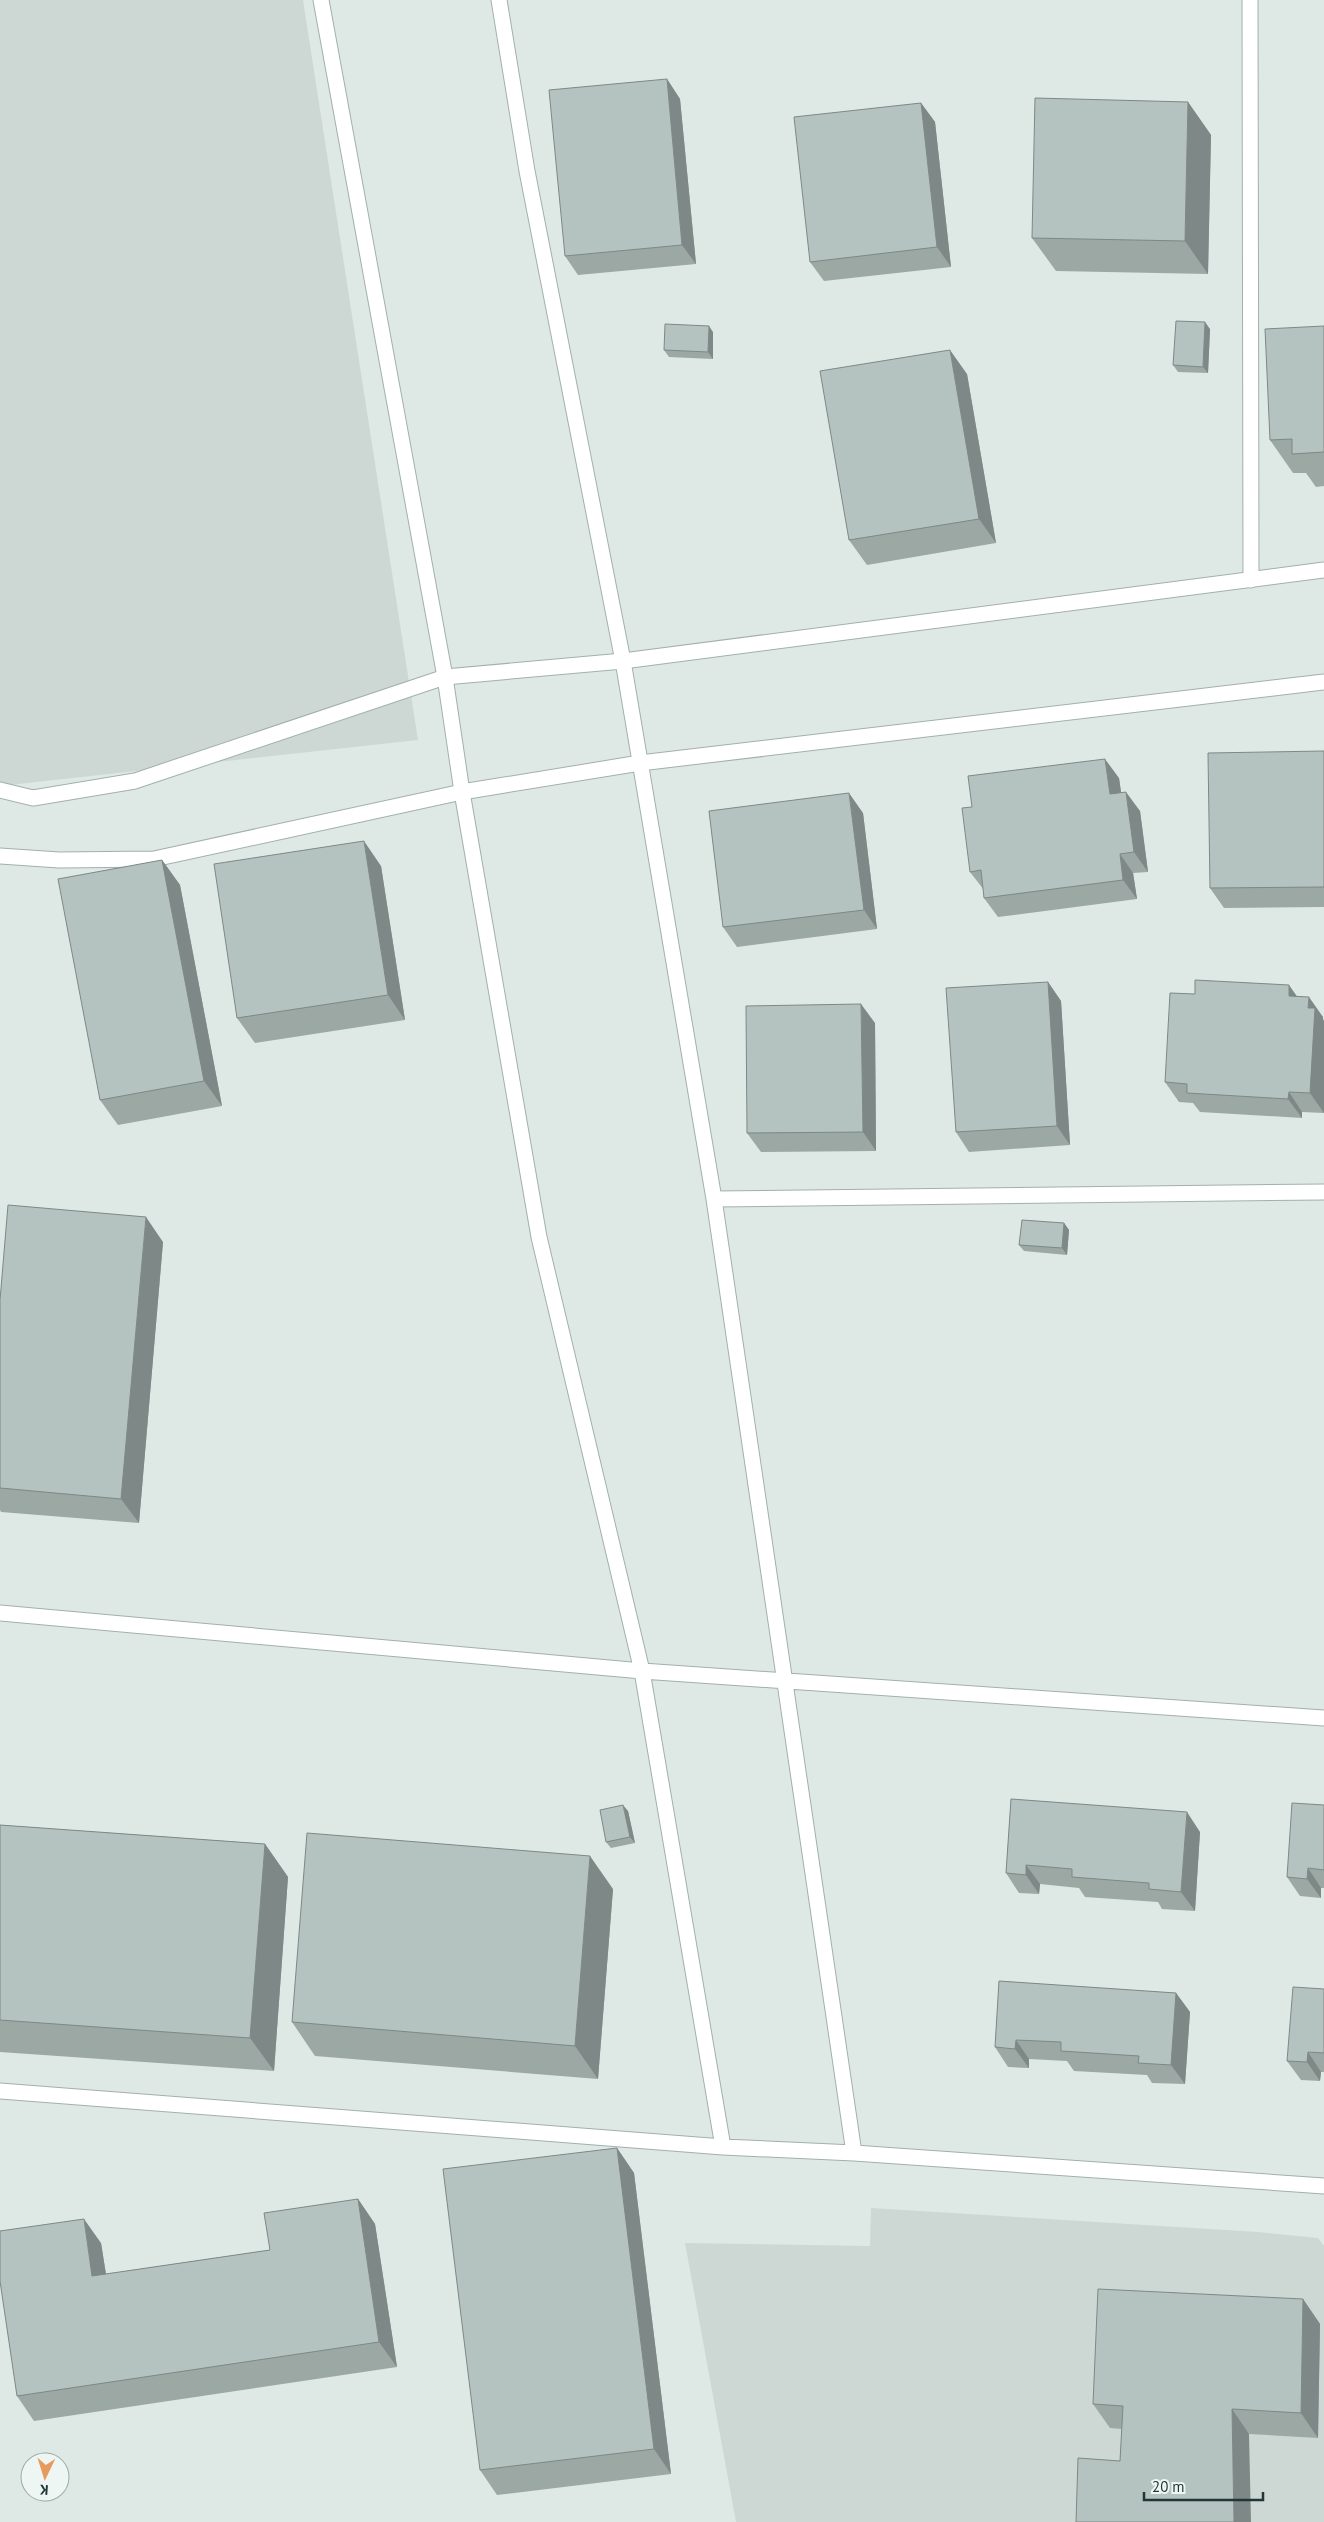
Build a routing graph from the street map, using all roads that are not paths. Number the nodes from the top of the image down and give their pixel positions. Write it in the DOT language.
graph roads {
  1 [pos="321,0"];
  2 [pos="499,0"];
  3 [pos="1250,0"];
  4 [pos="1324,570"];
  5 [pos="1251,580"];
  6 [pos="622,661"];
  7 [pos="445,677"];
  8 [pos="1324,682"];
  9 [pos="640,763"];
  10 [pos="0,790"];
  11 [pos="462,792"];
  12 [pos="0,856"];
  13 [pos="1324,1192"];
  14 [pos="714,1199"];
  15 [pos="0,1613"];
  16 [pos="642,1671"];
  17 [pos="786,1682"];
  18 [pos="1324,1718"];
  19 [pos="0,2091"];
  20 [pos="723,2147"];
  21 [pos="854,2153"];
  22 [pos="1324,2186"];
  1 -- 7 [label="street"];
  2 -- 6 [label="street"];
  3 -- 5 [label="street"];
  4 -- 5 [label="street"];
  5 -- 6 [label="street"];
  6 -- 7 [label="street"];
  6 -- 9 [label="street"];
  7 -- 10 [label="street"];
  7 -- 11 [label="street"];
  8 -- 9 [label="street"];
  9 -- 11 [label="street"];
  9 -- 14 [label="street"];
  11 -- 12 [label="street"];
  11 -- 16 [label="street"];
  13 -- 14 [label="street"];
  14 -- 17 [label="street"];
  15 -- 16 [label="street"];
  16 -- 17 [label="street"];
  16 -- 20 [label="street"];
  17 -- 18 [label="street"];
  17 -- 21 [label="street"];
  19 -- 20 [label="street"];
  20 -- 21 [label="street"];
  21 -- 22 [label="street"];
}
